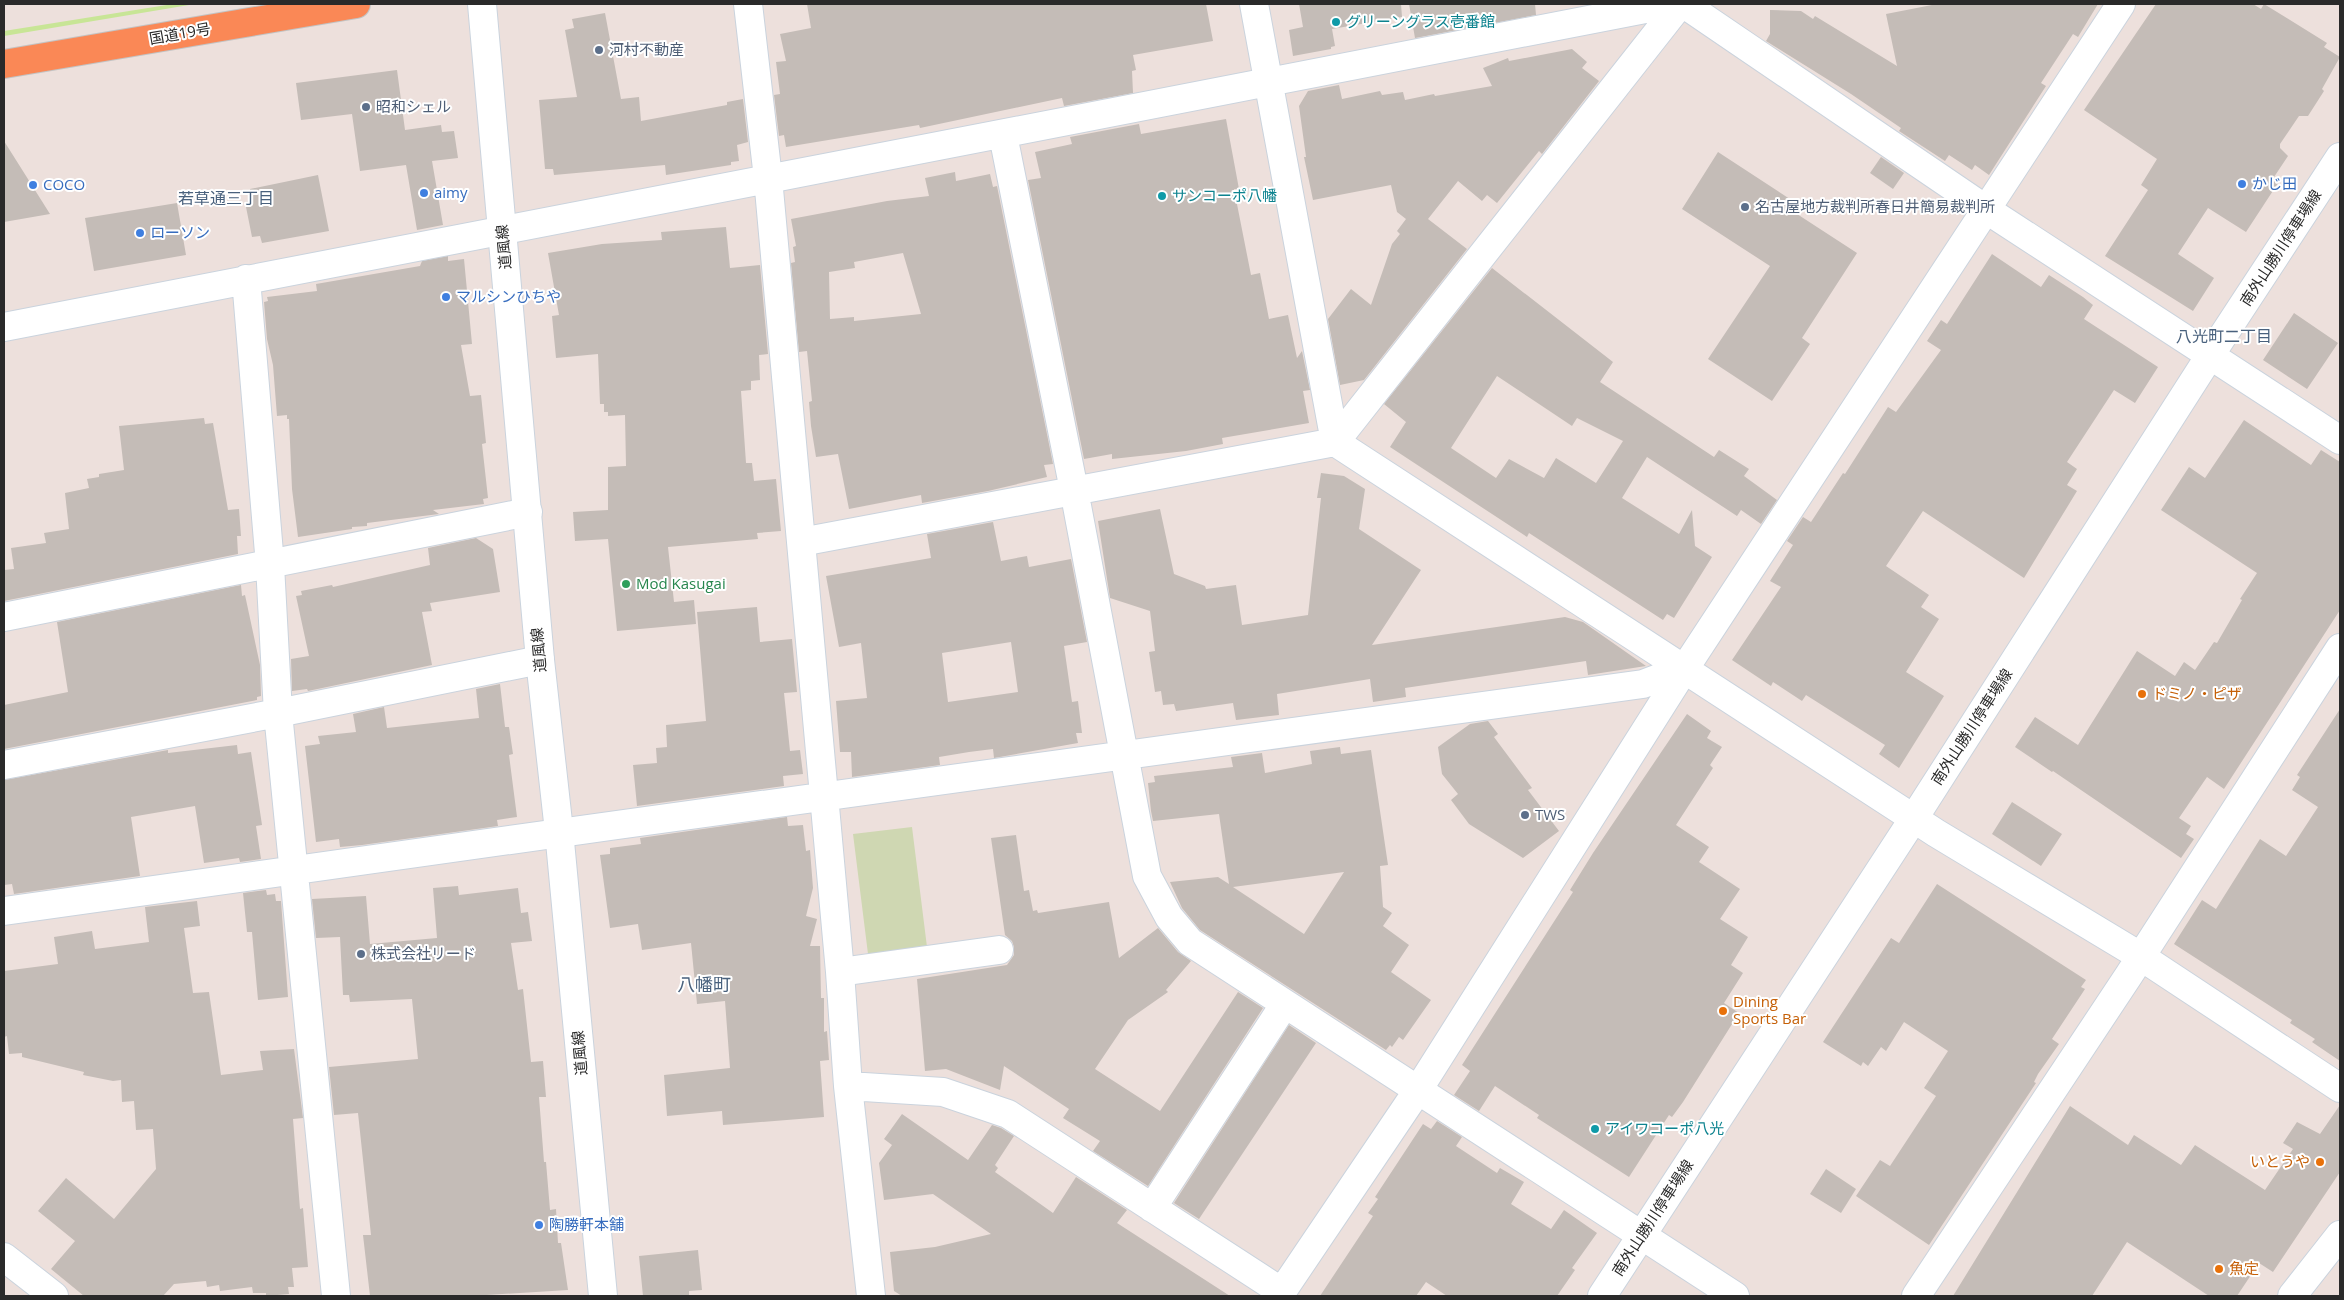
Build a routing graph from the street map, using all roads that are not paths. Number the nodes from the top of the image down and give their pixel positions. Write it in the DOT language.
graph roads {
  1 [pos="356,4"];
  2 [pos="482,4"];
  3 [pos="748,4"];
  4 [pos="1254,4"];
  5 [pos="1671,4"];
  6 [pos="1680,4"];
  7 [pos="1684,4"];
  8 [pos="2121,4"];
  9 [pos="4,64"];
  10 [pos="1270,84"];
  11 [pos="1003,135"];
  12 [pos="2340,157"];
  13 [pos="768,178"];
  14 [pos="1987,210"];
  15 [pos="503,230"];
  16 [pos="246,279"];
  17 [pos="4,327"];
  18 [pos="2210,357"];
  19 [pos="2340,440"];
  20 [pos="1335,442"];
  21 [pos="1074,490"];
  22 [pos="528,512"];
  23 [pos="801,542"];
  24 [pos="270,565"];
  25 [pos="4,618"];
  26 [pos="2340,648"];
  27 [pos="540,660"];
  28 [pos="1684,668"];
  29 [pos="278,713"];
  30 [pos="1126,757"];
  31 [pos="4,765"];
  32 [pos="823,797"];
  33 [pos="1914,818"];
  34 [pos="559,831"];
  35 [pos="294,869"];
  36 [pos="4,911"];
  37 [pos="1000,950"];
  38 [pos="2140,956"];
  39 [pos="840,972"];
  40 [pos="1284,1005"];
  41 [pos="848,1086"];
  42 [pos="2340,1088"];
  43 [pos="1418,1090"];
  44 [pos="1152,1208"];
  45 [pos="1642,1235"];
  46 [pos="2340,1235"];
  47 [pos="4,1257"];
  48 [pos="1281,1294"];
  49 [pos="54,1296"];
  50 [pos="336,1296"];
  51 [pos="603,1296"];
  52 [pos="871,1296"];
  53 [pos="1602,1296"];
  54 [pos="1735,1296"];
  55 [pos="1916,1296"];
  56 [pos="2292,1296"];
  1 -- 9 [label="highway, 国道19号"];
  2 -- 15 [label="street, 道風線"];
  3 -- 13 [label="street"];
  4 -- 10 [label="street"];
  5 -- 10 [label="street"];
  6 -- 20 [label="street"];
  7 -- 14 [label="street"];
  8 -- 14 [label="street"];
  10 -- 11 [label="street"];
  10 -- 20 [label="street"];
  11 -- 13 [label="street"];
  11 -- 21 [label="street"];
  12 -- 18 [label="street, 南外山勝川停車場線"];
  13 -- 15 [label="street"];
  13 -- 23 [label="street"];
  14 -- 18 [label="street"];
  14 -- 28 [label="street"];
  15 -- 16 [label="street"];
  15 -- 22 [label="street, 道風線"];
  16 -- 17 [label="street"];
  16 -- 24 [label="street"];
  18 -- 19 [label="street"];
  18 -- 33 [label="street, 南外山勝川停車場線"];
  20 -- 21 [label="street"];
  20 -- 28 [label="street"];
  21 -- 23 [label="street"];
  21 -- 30 [label="street"];
  22 -- 24 [label="street"];
  22 -- 27 [label="street, 道風線"];
  23 -- 32 [label="street"];
  24 -- 25 [label="street"];
  24 -- 29 [label="street"];
  26 -- 38 [label="street"];
  27 -- 29 [label="street"];
  27 -- 34 [label="street, 道風線"];
  28 -- 30 [label="street"];
  28 -- 33 [label="street"];
  28 -- 43 [label="street"];
  29 -- 31 [label="street"];
  29 -- 35 [label="street"];
  30 -- 32 [label="street"];
  30 -- 40 [label="street"];
  32 -- 34 [label="street"];
  32 -- 39 [label="street"];
  33 -- 38 [label="street"];
  33 -- 45 [label="street, 南外山勝川停車場線"];
  34 -- 35 [label="street"];
  34 -- 51 [label="street, 道風線"];
  35 -- 36 [label="street"];
  35 -- 50 [label="street"];
  37 -- 39 [label="street"];
  38 -- 42 [label="street"];
  38 -- 55 [label="street"];
  39 -- 41 [label="street"];
  40 -- 43 [label="street"];
  40 -- 44 [label="street"];
  41 -- 44 [label="street"];
  41 -- 52 [label="street"];
  43 -- 45 [label="street"];
  43 -- 48 [label="street"];
  44 -- 48 [label="street"];
  45 -- 53 [label="street, 南外山勝川停車場線"];
  45 -- 54 [label="street"];
  46 -- 56 [label="street"];
  47 -- 49 [label="street"];
}
